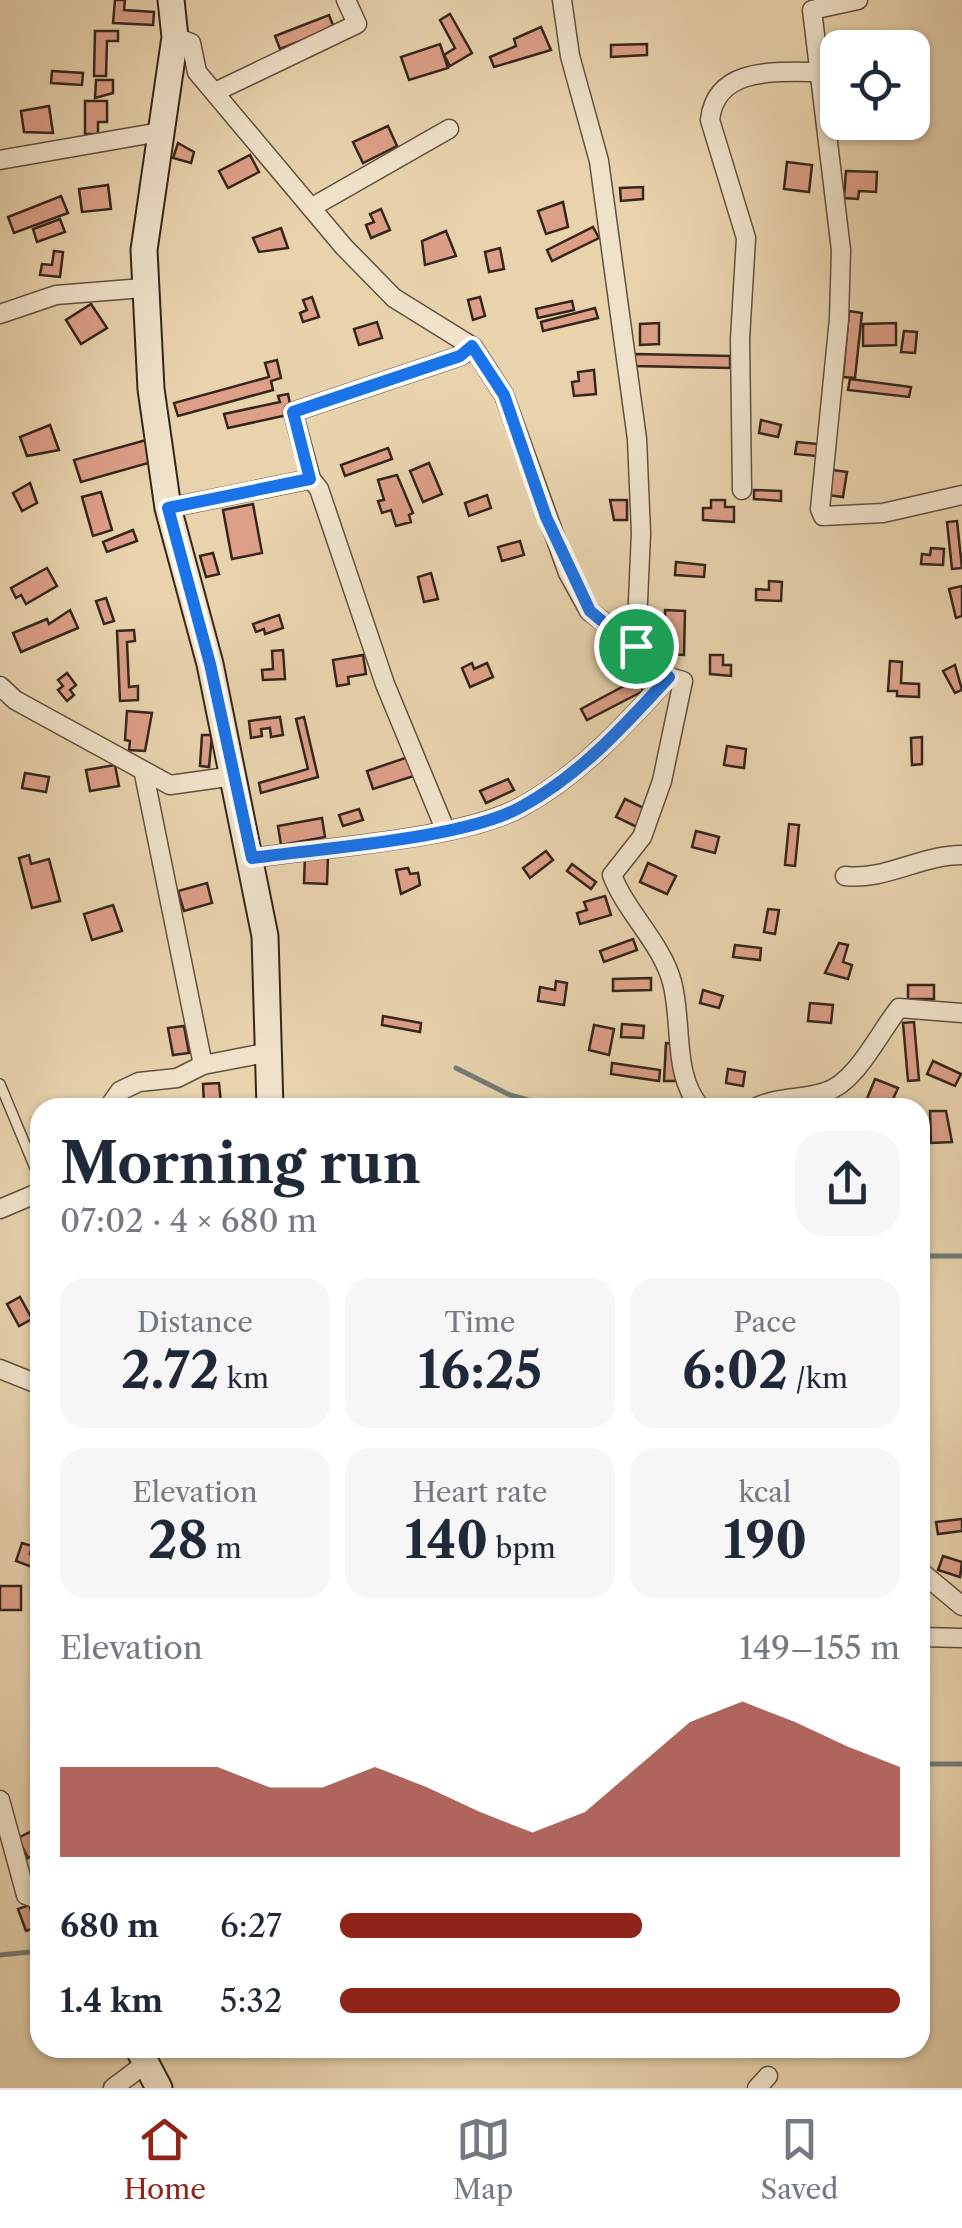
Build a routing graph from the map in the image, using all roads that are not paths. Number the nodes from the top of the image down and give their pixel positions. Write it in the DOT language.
graph roads {
  1 [pos="171,0"];
  2 [pos="346,0"];
  3 [pos="562,0"];
  4 [pos="858,0"];
  5 [pos="175,37"];
  6 [pos="820,72"];
  7 [pos="215,92"];
  8 [pos="450,129"];
  9 [pos="160,132"];
  10 [pos="828,140"];
  11 [pos="0,160"];
  12 [pos="314,206"];
  13 [pos="143,288"];
  14 [pos="0,314"];
  15 [pos="472,346"];
  16 [pos="310,479"];
  17 [pos="742,490"];
  18 [pos="962,495"];
  19 [pos="168,508"];
  20 [pos="636,646"];
  21 [pos="669,677"];
  22 [pos="0,686"];
  23 [pos="144,774"];
  24 [pos="234,776"];
  25 [pos="445,829"];
  26 [pos="962,855"];
  27 [pos="252,858"];
  28 [pos="845,876"];
  29 [pos="962,1013"];
  30 [pos="270,1052"];
  31 [pos="202,1066"];
  32 [pos="0,1084"];
  33 [pos="115,1098"];
  34 [pos="270,1098"];
  35 [pos="694,1098"];
  36 [pos="780,1098"];
  37 [pos="30,1156"];
  38 [pos="30,1196"];
  39 [pos="0,1209"];
  40 [pos="0,1369"];
  41 [pos="30,1380"];
  42 [pos="930,1579"];
  43 [pos="962,1606"];
  44 [pos="930,1637"];
  45 [pos="962,1638"];
  46 [pos="0,1800"];
  47 [pos="30,1896"];
  48 [pos="139,2058"];
  49 [pos="142,2058"];
  50 [pos="113,2088"];
  51 [pos="159,2088"];
  1 -- 5 [label="street"];
  2 -- 7 [label="street"];
  3 -- 20 [label="street"];
  4 -- 6 [label="street"];
  5 -- 7 [label="street"];
  5 -- 9 [label="street"];
  6 -- 17 [label="street"];
  7 -- 12 [label="street"];
  8 -- 12 [label="street"];
  9 -- 11 [label="street"];
  9 -- 13 [label="street"];
  10 -- 18 [label="street"];
  12 -- 15 [label="street"];
  13 -- 14 [label="street"];
  13 -- 19 [label="street"];
  15 -- 16 [label="street"];
  15 -- 20 [label="street"];
  16 -- 19 [label="street"];
  16 -- 25 [label="street"];
  19 -- 24 [label="street"];
  20 -- 21 [label="street"];
  21 -- 25 [label="street"];
  21 -- 35 [label="street"];
  22 -- 23 [label="street"];
  23 -- 24 [label="street"];
  23 -- 31 [label="street"];
  24 -- 27 [label="street"];
  25 -- 27 [label="street"];
  26 -- 28 [label="street"];
  27 -- 30 [label="street"];
  29 -- 36 [label="street"];
  30 -- 31 [label="street"];
  30 -- 34 [label="street"];
  31 -- 33 [label="street"];
  32 -- 37 [label="lane"];
  38 -- 39 [label="street"];
  40 -- 41 [label="street"];
  42 -- 43 [label="street"];
  44 -- 45 [label="street"];
  46 -- 47 [label="street"];
  48 -- 50 [label="street"];
  49 -- 51 [label="street"];
}
